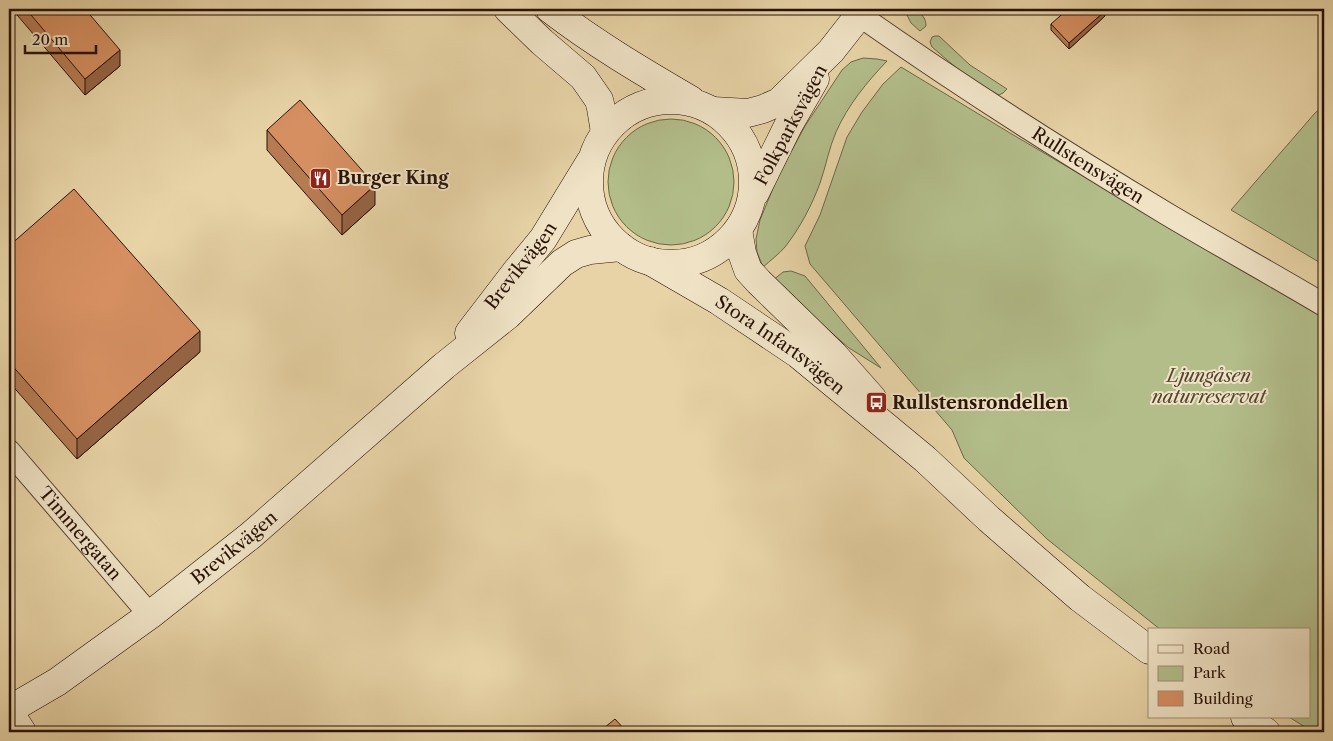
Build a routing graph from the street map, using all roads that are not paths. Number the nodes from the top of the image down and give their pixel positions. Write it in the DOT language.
graph roads {
  1 [pos="508,9"];
  2 [pos="550,9"];
  3 [pos="862,12"];
  4 [pos="831,50"];
  5 [pos="705,107"];
  6 [pos="605,132"];
  7 [pos="591,161"];
  8 [pos="752,199"];
  9 [pos="738,230"];
  10 [pos="621,247"];
  11 [pos="650,261"];
  12 [pos="1324,305"];
  13 [pos="444,366"];
  14 [pos="9,451"];
  15 [pos="925,459"];
  16 [pos="150,615"];
  17 [pos="1148,649"];
  18 [pos="9,711"];
  19 [pos="1246,718"];
  20 [pos="22,732"];
  21 [pos="1266,732"];
  1 -- 6 [label="main road"];
  2 -- 5 [label="main road"];
  3 -- 4 [label="main road, Folkparksvägen"];
  3 -- 12 [label="street, Rullstensvägen"];
  4 -- 5 [label="main road, Folkparksvägen"];
  4 -- 8 [label="main road, Folkparksvägen"];
  5 -- 6 [label="main road"];
  5 -- 8 [label="main road"];
  6 -- 7 [label="main road"];
  7 -- 10 [label="main road"];
  7 -- 13 [label="main road, Brevikvägen"];
  8 -- 9 [label="main road"];
  9 -- 11 [label="main road"];
  9 -- 15 [label="main road, Stora Infartsvägen"];
  10 -- 11 [label="main road"];
  10 -- 13 [label="main road, Brevikvägen"];
  11 -- 15 [label="main road, Stora Infartsvägen"];
  13 -- 16 [label="main road, Brevikvägen"];
  14 -- 16 [label="street, Timmergatan"];
  15 -- 17 [label="main road, Stora Infartsvägen"];
  16 -- 18 [label="main road, Brevikvägen"];
  18 -- 20 [label="main road"];
  19 -- 21 [label="main road"];
}
